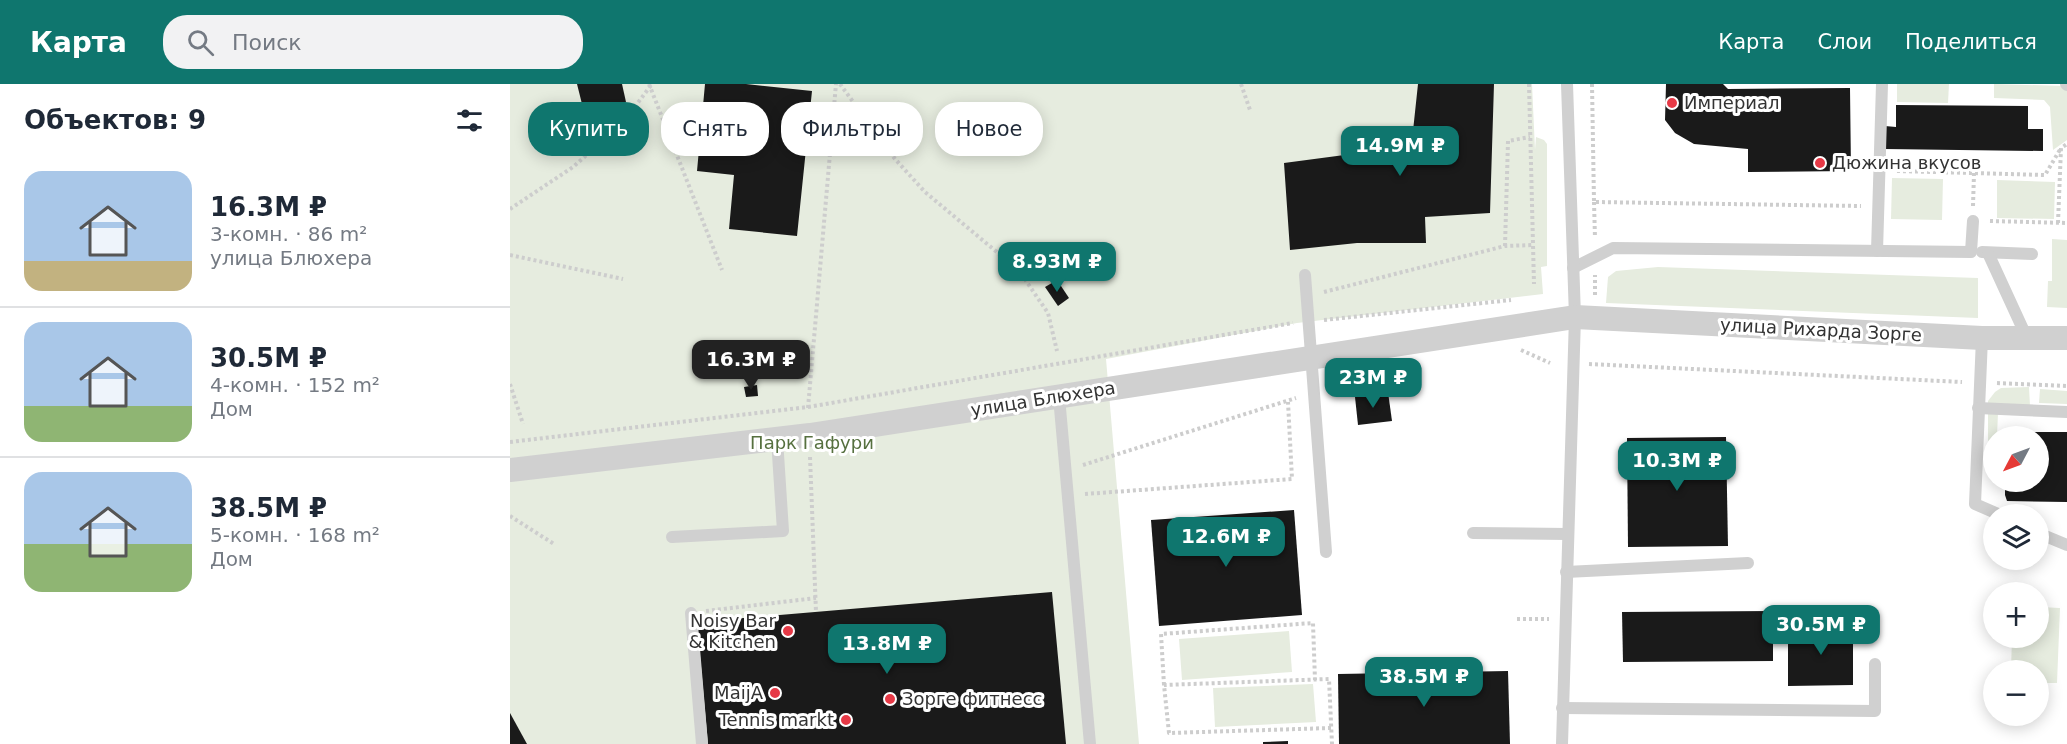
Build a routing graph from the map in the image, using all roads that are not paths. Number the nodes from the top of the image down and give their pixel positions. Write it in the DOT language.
graph roads {
  1 [pos="1567,84"];
  2 [pos="1881,84"];
  3 [pos="1973,220"];
  4 [pos="1877,251"];
  5 [pos="1971,252"];
  6 [pos="1988,253"];
  7 [pos="2032,254"];
  8 [pos="1573,268"];
  9 [pos="1305,275"];
  10 [pos="1585,318"];
  11 [pos="1982,338"];
  12 [pos="2027,338"];
  13 [pos="2067,338"];
  14 [pos="1312,358"];
  15 [pos="1059,396"];
  16 [pos="1978,408"];
  17 [pos="2067,411"];
  18 [pos="777,439"];
  19 [pos="510,470"];
  20 [pos="1983,507"];
  21 [pos="1473,533"];
  22 [pos="1568,534"];
  23 [pos="672,537"];
  24 [pos="2049,537"];
  25 [pos="2067,545"];
  26 [pos="1326,552"];
  27 [pos="1749,563"];
  28 [pos="1566,572"];
  29 [pos="692,613"];
  30 [pos="1875,664"];
  31 [pos="1562,708"];
  32 [pos="702,744"];
  33 [pos="1090,744"];
  34 [pos="1562,744"];
  1 -- 8 [label="lane"];
  2 -- 4 [label="lane"];
  3 -- 5 [label="lane"];
  4 -- 5 [label="lane"];
  4 -- 8 [label="lane"];
  5 -- 6 [label="lane"];
  6 -- 7 [label="lane"];
  6 -- 12 [label="lane"];
  8 -- 10 [label="lane"];
  9 -- 14 [label="lane"];
  10 -- 11 [label="street, улица Рихарда Зорге"];
  10 -- 14 [label="street, улица Блюхера"];
  10 -- 22 [label="lane"];
  11 -- 12 [label="street, улица Рихарда Зорге"];
  11 -- 16 [label="lane"];
  12 -- 13 [label="street, улица Рихарда Зорге"];
  14 -- 15 [label="street, улица Блюхера"];
  14 -- 26 [label="lane"];
  15 -- 18 [label="street, улица Блюхера"];
  15 -- 33 [label="lane"];
  16 -- 17 [label="lane"];
  16 -- 20 [label="lane"];
  18 -- 19 [label="street, улица Блюхера"];
  18 -- 23 [label="lane"];
  21 -- 22 [label="lane"];
  22 -- 28 [label="lane"];
  24 -- 25 [label="lane"];
  27 -- 28 [label="lane"];
  28 -- 31 [label="lane"];
  29 -- 32 [label="lane"];
  30 -- 31 [label="lane"];
  31 -- 34 [label="lane"];
}
